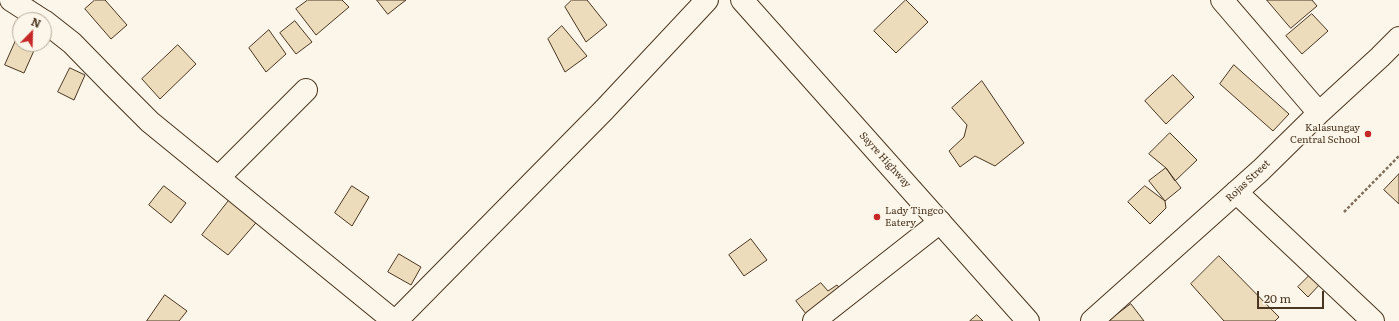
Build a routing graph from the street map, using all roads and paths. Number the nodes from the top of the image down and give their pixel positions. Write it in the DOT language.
graph roads {
  1 [pos="11,0"];
  2 [pos="707,0"];
  3 [pos="742,0"];
  4 [pos="1222,0"];
  5 [pos="30,12"];
  6 [pos="52,27"];
  7 [pos="1399,38"];
  8 [pos="306,90"];
  9 [pos="1319,113"];
  10 [pos="1399,156"];
  11 [pos="219,177"];
  12 [pos="1236,192"];
  13 [pos="1344,212"];
  14 [pos="940,222"];
  15 [pos="395,321"];
  16 [pos="814,321"];
  17 [pos="1028,321"];
  18 [pos="1092,321"];
  19 [pos="1373,321"];
  1 -- 5 [label="main road"];
  2 -- 15 [label="main road"];
  3 -- 14 [label="main road, Sayre Highway"];
  4 -- 9 [label="main road"];
  6 -- 11 [label="main road"];
  7 -- 9 [label="main road, Rojas Street"];
  8 -- 11 [label="main road"];
  9 -- 12 [label="main road, Rojas Street"];
  10 -- 13 [label="path"];
  11 -- 15 [label="main road"];
  12 -- 18 [label="main road, Rojas Street"];
  12 -- 19 [label="main road"];
  14 -- 16 [label="main road"];
  14 -- 17 [label="main road, Sayre Highway"];
}
